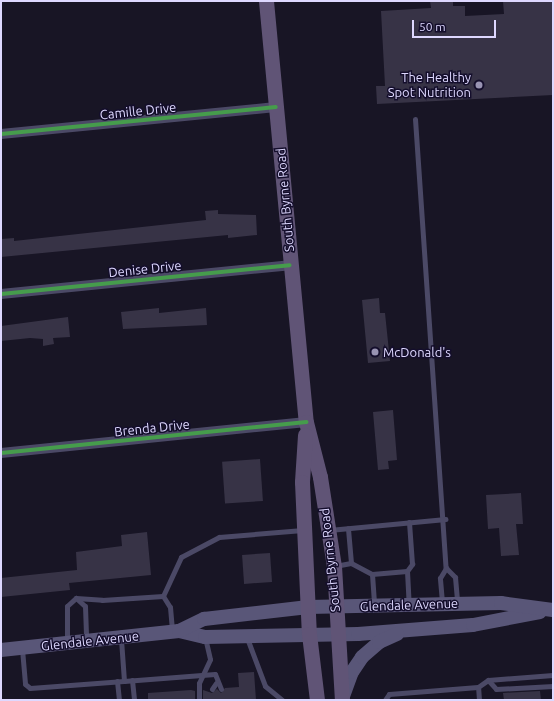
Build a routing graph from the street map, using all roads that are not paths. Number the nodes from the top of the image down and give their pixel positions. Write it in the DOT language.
graph roads {
  1 [pos="266,1"];
  2 [pos="276,107"];
  3 [pos="414,119"];
  4 [pos="1,134"];
  5 [pos="290,265"];
  6 [pos="1,294"];
  7 [pos="306,422"];
  8 [pos="1,453"];
  9 [pos="445,519"];
  10 [pos="409,522"];
  11 [pos="348,528"];
  12 [pos="304,530"];
  13 [pos="328,530"];
  14 [pos="351,563"];
  15 [pos="334,566"];
  16 [pos="446,568"];
  17 [pos="407,571"];
  18 [pos="372,574"];
  19 [pos="163,596"];
  20 [pos="76,598"];
  21 [pos="442,603"];
  22 [pos="457,603"];
  23 [pos="409,605"];
  24 [pos="337,606"];
  25 [pos="308,607"];
  26 [pos="374,607"];
  27 [pos="549,610"];
  28 [pos="406,630"];
  29 [pos="175,631"];
  30 [pos="309,634"];
  31 [pos="338,634"];
  32 [pos="246,635"];
  33 [pos="205,637"];
  34 [pos="121,639"];
  35 [pos="86,643"];
  36 [pos="67,645"];
  37 [pos="22,648"];
  38 [pos="1,650"];
  39 [pos="204,674"];
  40 [pos="553,675"];
  41 [pos="124,680"];
  42 [pos="132,680"];
  43 [pos="488,680"];
  44 [pos="117,681"];
  45 [pos="216,683"];
  46 [pos="553,686"];
  47 [pos="478,687"];
  48 [pos="212,689"];
  49 [pos="221,689"];
  50 [pos="119,700"];
  51 [pos="134,700"];
  52 [pos="199,700"];
  53 [pos="282,700"];
  54 [pos="317,700"];
  55 [pos="342,700"];
  56 [pos="386,700"];
  57 [pos="479,700"];
  1 -- 2 [label="main road, South Byrne Road"];
  2 -- 4 [label="street, Camille Drive"];
  2 -- 5 [label="main road, South Byrne Road"];
  3 -- 9 [label="lane"];
  5 -- 6 [label="street, Denise Drive"];
  5 -- 7 [label="main road, South Byrne Road"];
  7 -- 8 [label="street, Brenda Drive"];
  7 -- 12 [label="main road, South Byrne Road"];
  7 -- 13 [label="main road, South Byrne Road"];
  9 -- 10 [label="lane"];
  9 -- 16 [label="lane"];
  10 -- 11 [label="lane"];
  10 -- 17 [label="lane"];
  11 -- 13 [label="lane"];
  11 -- 14 [label="lane"];
  12 -- 19 [label="lane"];
  12 -- 25 [label="main road, South Byrne Road"];
  13 -- 15 [label="main road, South Byrne Road"];
  14 -- 15 [label="lane"];
  14 -- 18 [label="lane"];
  15 -- 24 [label="main road, South Byrne Road"];
  16 -- 21 [label="lane"];
  16 -- 22 [label="lane"];
  17 -- 18 [label="lane"];
  17 -- 23 [label="lane"];
  18 -- 26 [label="lane"];
  19 -- 20 [label="lane"];
  19 -- 29 [label="lane"];
  20 -- 35 [label="lane"];
  20 -- 36 [label="lane"];
  21 -- 22 [label="main road, Glendale Avenue"];
  21 -- 23 [label="main road, Glendale Avenue"];
  22 -- 27 [label="main road, Glendale Avenue"];
  23 -- 26 [label="main road, Glendale Avenue"];
  24 -- 25 [label="main road, Glendale Avenue"];
  24 -- 26 [label="main road, Glendale Avenue"];
  24 -- 31 [label="main road, South Byrne Road"];
  25 -- 29 [label="main road, Glendale Avenue"];
  25 -- 30 [label="main road, South Byrne Road"];
  27 -- 28 [label="main road, Glendale Avenue"];
  28 -- 31 [label="main road, Glendale Avenue"];
  28 -- 55 [label="main road"];
  29 -- 33 [label="main road, Glendale Avenue"];
  29 -- 34 [label="main road, Glendale Avenue"];
  30 -- 31 [label="main road, Glendale Avenue"];
  30 -- 32 [label="main road, Glendale Avenue"];
  30 -- 54 [label="main road, South Byrne Road"];
  31 -- 55 [label="main road, South Byrne Road"];
  32 -- 33 [label="main road, Glendale Avenue"];
  32 -- 53 [label="lane"];
  33 -- 39 [label="lane"];
  34 -- 35 [label="main road, Glendale Avenue"];
  34 -- 41 [label="lane"];
  35 -- 36 [label="main road, Glendale Avenue"];
  36 -- 37 [label="main road, Glendale Avenue"];
  37 -- 38 [label="main road, Glendale Avenue"];
  37 -- 44 [label="lane"];
  39 -- 42 [label="lane"];
  39 -- 45 [label="lane"];
  39 -- 52 [label="lane"];
  40 -- 43 [label="lane"];
  41 -- 42 [label="lane"];
  41 -- 44 [label="lane"];
  42 -- 51 [label="lane"];
  43 -- 46 [label="lane"];
  43 -- 47 [label="lane"];
  44 -- 50 [label="lane"];
  45 -- 48 [label="lane"];
  45 -- 49 [label="lane"];
  47 -- 56 [label="lane"];
  47 -- 57 [label="lane"];
}
